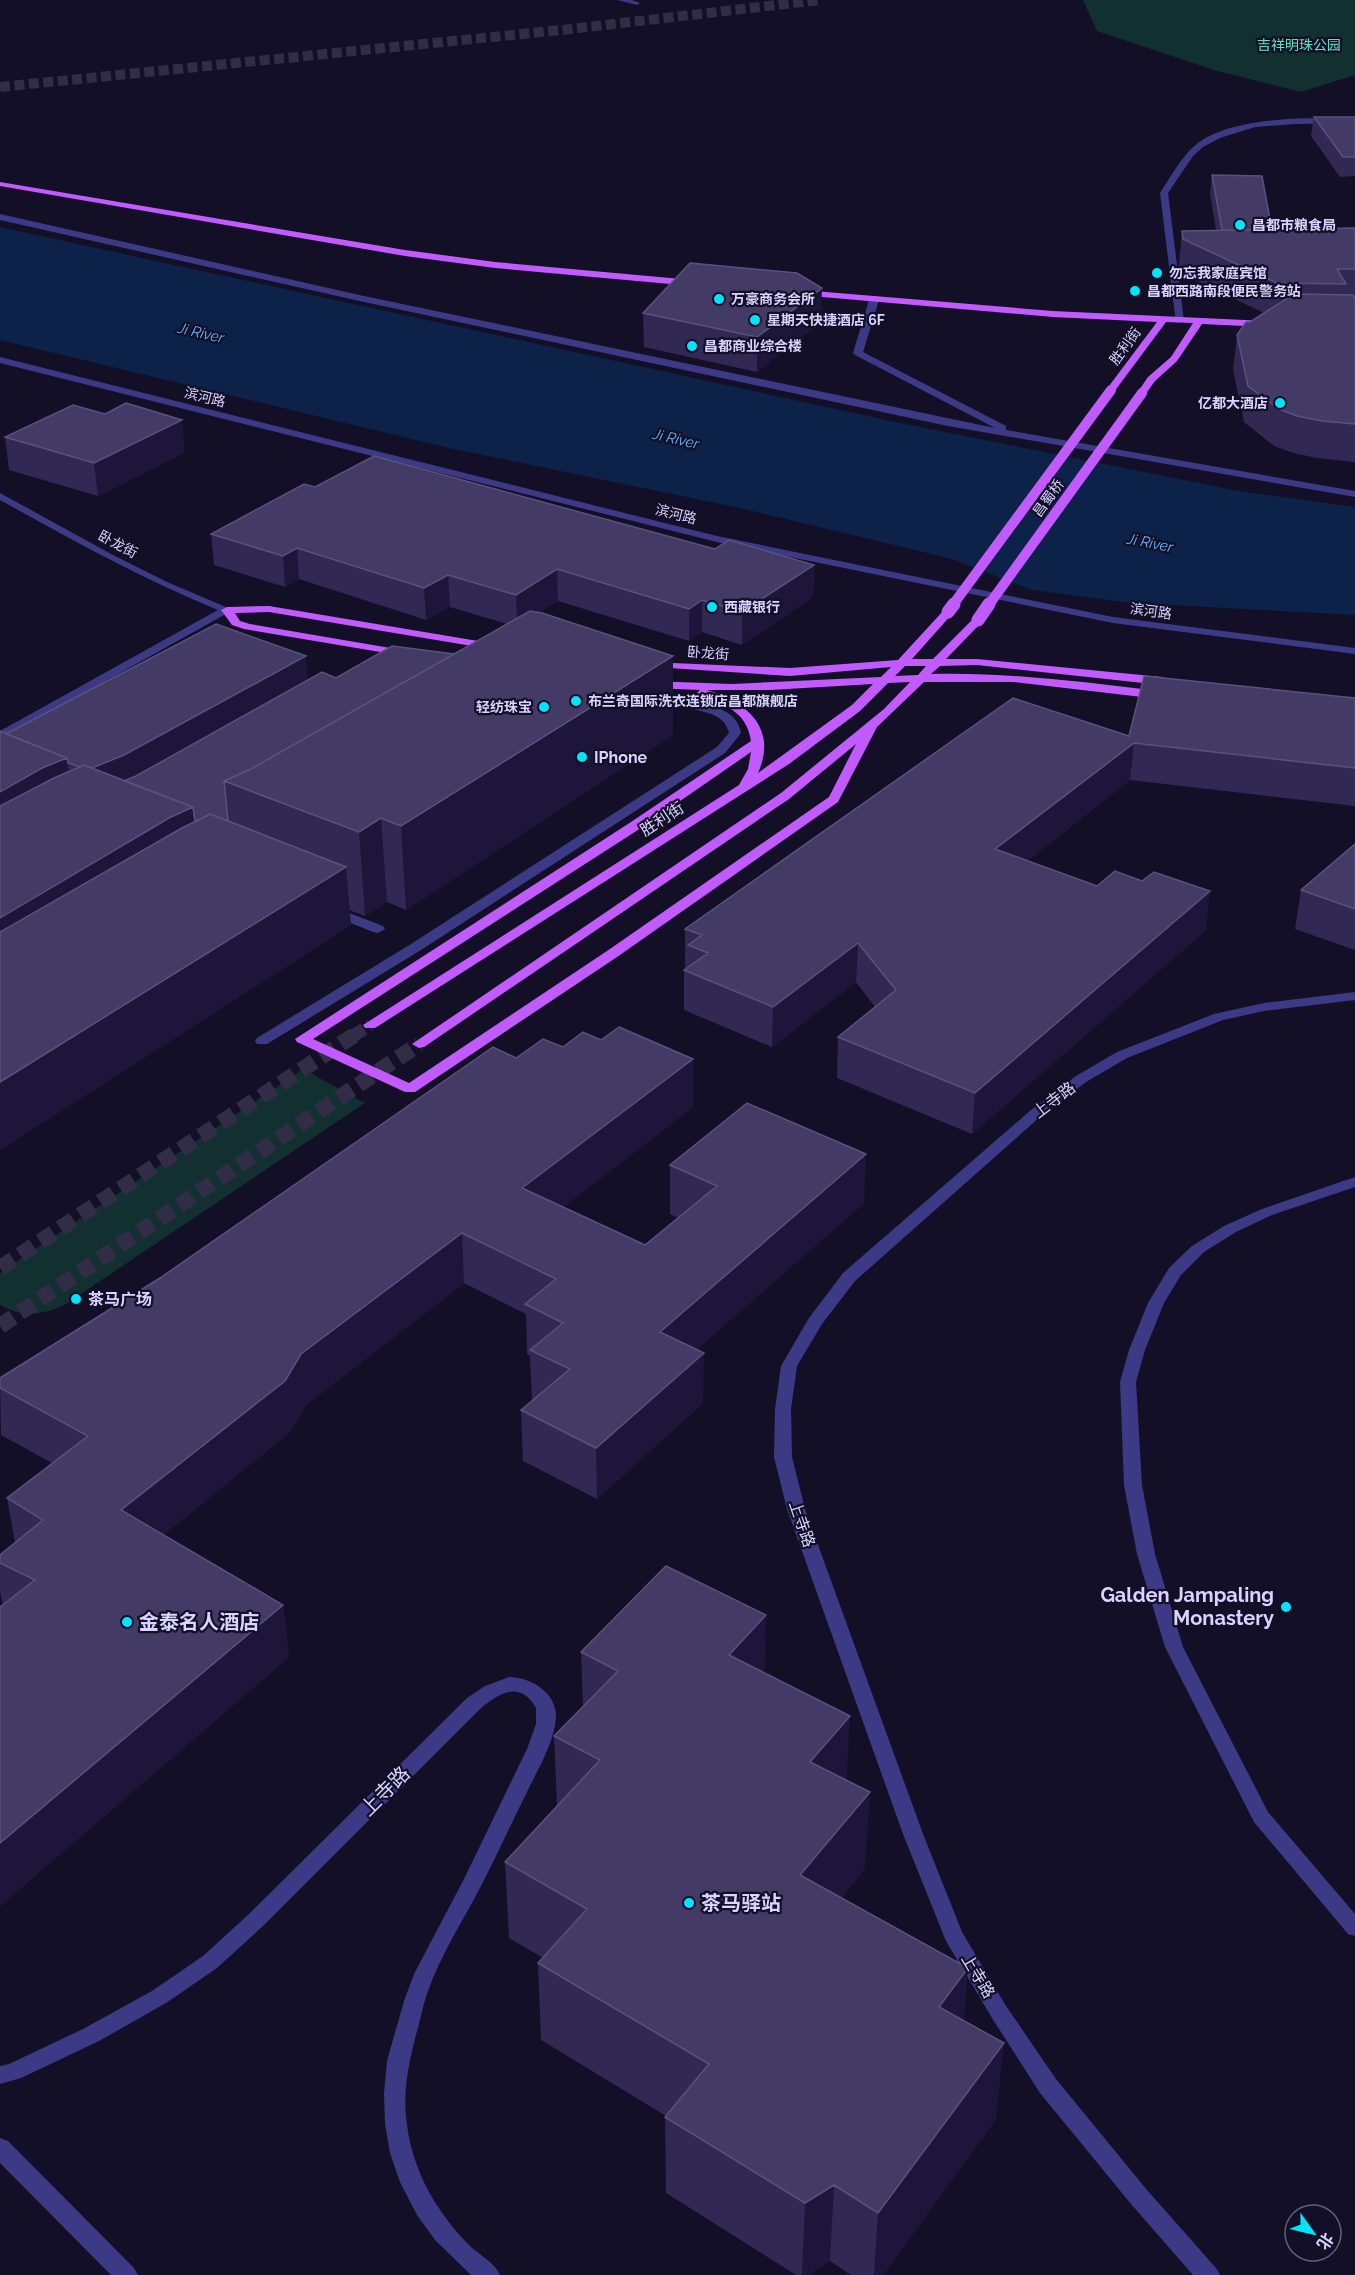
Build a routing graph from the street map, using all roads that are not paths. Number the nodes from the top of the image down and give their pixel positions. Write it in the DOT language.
graph roads {
  1 [pos="620,0"];
  2 [pos="638,3"];
  3 [pos="1355,121"];
  4 [pos="0,184"];
  5 [pos="0,217"];
  6 [pos="1172,259"];
  7 [pos="1184,259"];
  8 [pos="707,284"];
  9 [pos="787,292"];
  10 [pos="874,300"];
  11 [pos="1163,320"];
  12 [pos="1179,321"];
  13 [pos="1199,322"];
  14 [pos="1280,323"];
  15 [pos="0,360"];
  16 [pos="1112,390"];
  17 [pos="1016,435"];
  18 [pos="1355,494"];
  19 [pos="0,496"];
  20 [pos="227,610"];
  21 [pos="948,612"];
  22 [pos="501,647"];
  23 [pos="1355,651"];
  24 [pos="419,655"];
  25 [pos="938,662"];
  26 [pos="641,663"];
  27 [pos="901,663"];
  28 [pos="921,678"];
  29 [pos="884,681"];
  30 [pos="1172,682"];
  31 [pos="644,684"];
  32 [pos="674,686"];
  33 [pos="1167,696"];
  34 [pos="697,706"];
  35 [pos="872,725"];
  36 [pos="0,736"];
  37 [pos="758,741"];
  38 [pos="737,791"];
  39 [pos="313,903"];
  40 [pos="378,929"];
  41 [pos="1355,996"];
  42 [pos="370,1025"];
  43 [pos="262,1041"];
  44 [pos="419,1044"];
  45 [pos="1355,1182"];
  46 [pos="1355,1928"];
  47 [pos="0,2076"];
  48 [pos="0,2148"];
  49 [pos="126,2275"];
  50 [pos="488,2275"];
  51 [pos="1208,2275"];
  1 -- 2 [label="street"];
  3 -- 6 [label="street"];
  4 -- 8 [label="main road"];
  5 -- 17 [label="street"];
  6 -- 7 [label="street"];
  6 -- 12 [label="street"];
  9 -- 10 [label="main road"];
  10 -- 11 [label="main road"];
  10 -- 17 [label="street"];
  11 -- 12 [label="main road"];
  11 -- 16 [label="main road, 胜利街"];
  12 -- 13 [label="main road"];
  13 -- 14 [label="main road"];
  13 -- 25 [label="main road, 昌蜀桥, bridge"];
  15 -- 23 [label="street, 滨河路"];
  16 -- 21 [label="main road, 昌蜀桥, bridge"];
  17 -- 18 [label="street"];
  19 -- 20 [label="street, 卧龙街"];
  20 -- 22 [label="main road, 卧龙街"];
  20 -- 24 [label="main road, 卧龙街"];
  20 -- 36 [label="street"];
  21 -- 27 [label="main road, 胜利街"];
  25 -- 27 [label="main road, 卧龙街"];
  25 -- 28 [label="main road"];
  25 -- 30 [label="main road, 卧龙街"];
  26 -- 27 [label="main road, 卧龙街"];
  27 -- 29 [label="main road, 胜利街"];
  28 -- 29 [label="main road"];
  28 -- 33 [label="main road"];
  28 -- 35 [label="main road"];
  29 -- 32 [label="main road"];
  29 -- 38 [label="main road, 胜利街"];
  31 -- 32 [label="main road"];
  32 -- 37 [label="main road"];
  34 -- 43 [label="street"];
  35 -- 37 [label="main road"];
  35 -- 44 [label="main road"];
  37 -- 38 [label="main road"];
  38 -- 42 [label="main road, 胜利街"];
  39 -- 40 [label="street"];
  41 -- 51 [label="street, 上寺路"];
  45 -- 46 [label="street"];
  47 -- 50 [label="street, 上寺路"];
  48 -- 49 [label="street"];
}
